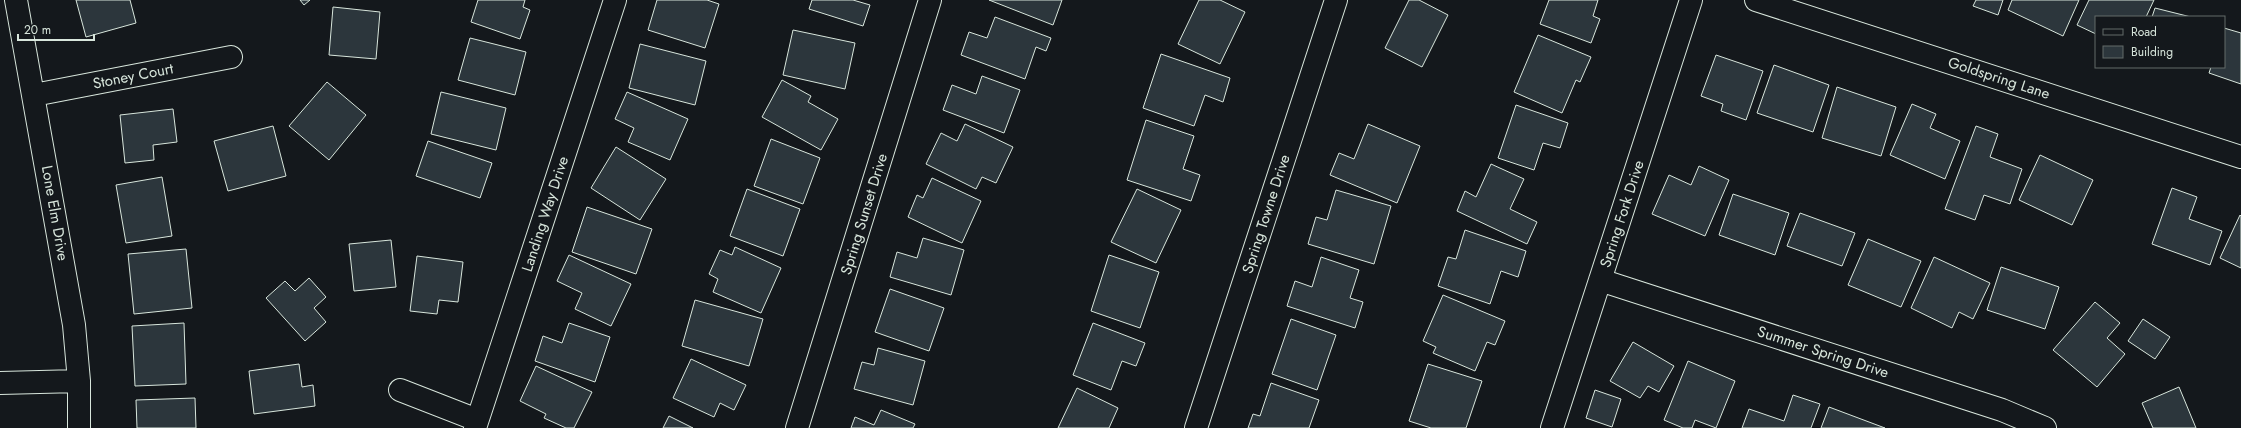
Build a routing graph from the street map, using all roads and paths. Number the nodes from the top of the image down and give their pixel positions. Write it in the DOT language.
graph roads {
  1 [pos="16,0"];
  2 [pos="615,0"];
  3 [pos="930,0"];
  4 [pos="1336,0"];
  5 [pos="1691,0"];
  6 [pos="1756,0"];
  7 [pos="231,57"];
  8 [pos="34,95"];
  9 [pos="2241,157"];
  10 [pos="1600,280"];
  11 [pos="79,381"];
  12 [pos="0,383"];
  13 [pos="400,390"];
  14 [pos="476,424"];
  15 [pos="79,428"];
  16 [pos="797,428"];
  17 [pos="1196,428"];
  18 [pos="1552,428"];
  19 [pos="2045,428"];
  1 -- 8 [label="street, Lone Elm Drive"];
  2 -- 14 [label="street, Landing Way Drive"];
  3 -- 16 [label="street, Spring Sunset Drive"];
  4 -- 17 [label="street, Spring Towne Drive"];
  5 -- 10 [label="street, Spring Fork Drive"];
  6 -- 9 [label="street, Goldspring Lane"];
  7 -- 8 [label="street, Stoney Court"];
  8 -- 11 [label="street, Lone Elm Drive"];
  10 -- 18 [label="street, Spring Fork Drive"];
  10 -- 19 [label="street, Summer Spring Drive"];
  11 -- 12 [label="street"];
  11 -- 15 [label="street, Lone Elm Drive"];
  13 -- 14 [label="street"];
}
